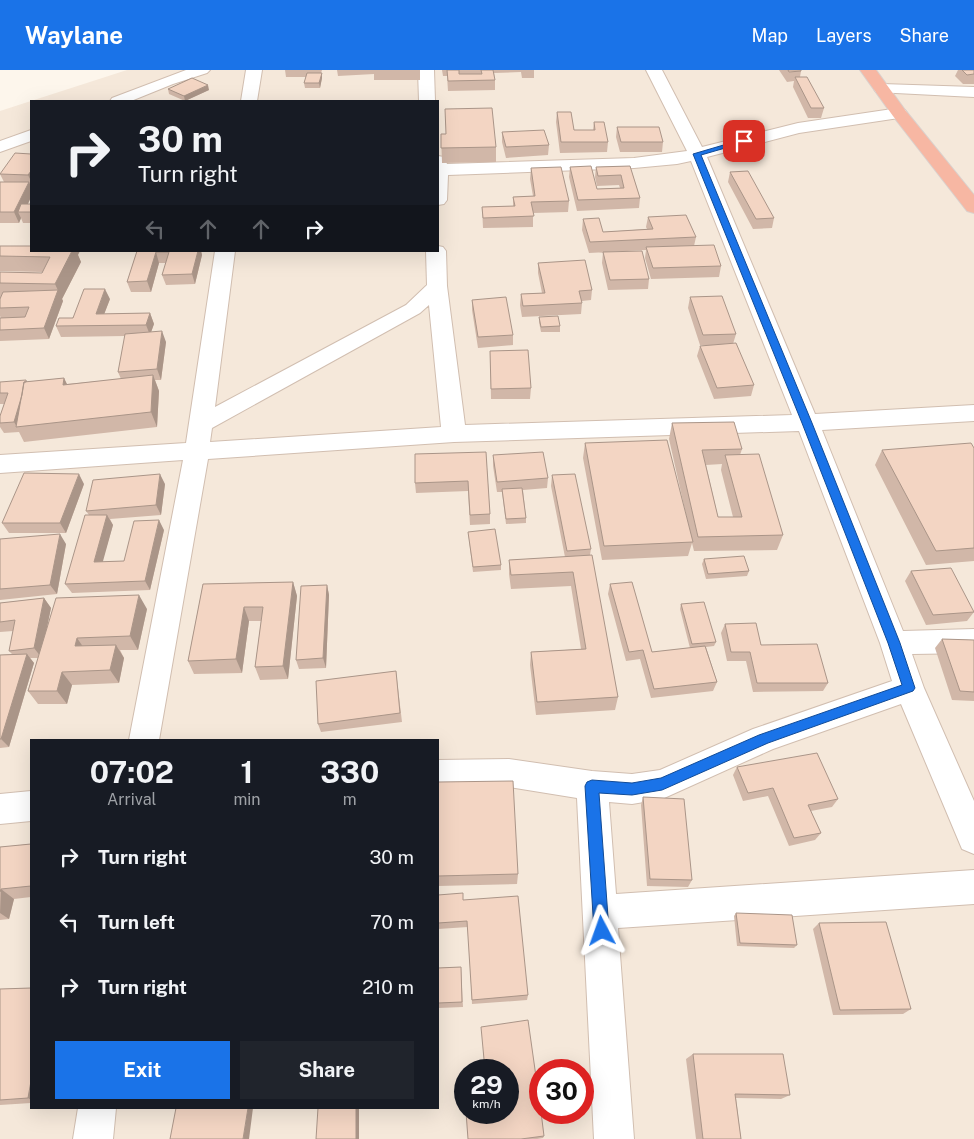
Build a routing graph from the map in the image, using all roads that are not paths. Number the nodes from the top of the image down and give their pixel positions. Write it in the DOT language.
graph roads {
  1 [pos="202,70"];
  2 [pos="254,70"];
  3 [pos="426,70"];
  4 [pos="654,70"];
  5 [pos="868,70"];
  6 [pos="882,90"];
  7 [pos="974,92"];
  8 [pos="120,100"];
  9 [pos="248,100"];
  10 [pos="427,100"];
  11 [pos="899,113"];
  12 [pos="30,135"];
  13 [pos="0,147"];
  14 [pos="697,154"];
  15 [pos="439,166"];
  16 [pos="974,207"];
  17 [pos="225,252"];
  18 [pos="436,252"];
  19 [pos="437,286"];
  20 [pos="413,309"];
  21 [pos="439,309"];
  22 [pos="974,413"];
  23 [pos="807,423"];
  24 [pos="200,424"];
  25 [pos="454,434"];
  26 [pos="197,451"];
  27 [pos="0,464"];
  28 [pos="974,641"];
  29 [pos="894,643"];
  30 [pos="908,688"];
  31 [pos="144,739"];
  32 [pos="439,774"];
  33 [pos="592,786"];
  34 [pos="30,806"];
  35 [pos="0,809"];
  36 [pos="974,838"];
  37 [pos="974,887"];
  38 [pos="600,912"];
  39 [pos="97,1109"];
  40 [pos="93,1139"];
  41 [pos="614,1139"];
  1 -- 8 [label="street"];
  2 -- 9 [label="street"];
  3 -- 10 [label="street"];
  4 -- 14 [label="street"];
  5 -- 6 [label="highway"];
  6 -- 7 [label="street"];
  6 -- 11 [label="highway"];
  11 -- 14 [label="street"];
  11 -- 16 [label="highway"];
  12 -- 13 [label="street"];
  14 -- 15 [label="street"];
  14 -- 23 [label="street"];
  17 -- 24 [label="street"];
  18 -- 19 [label="street"];
  19 -- 20 [label="street"];
  19 -- 21 [label="street"];
  20 -- 21 [label="street"];
  20 -- 24 [label="street"];
  21 -- 25 [label="street"];
  22 -- 23 [label="street"];
  23 -- 25 [label="street"];
  23 -- 29 [label="street"];
  24 -- 26 [label="street"];
  25 -- 26 [label="street"];
  26 -- 27 [label="street"];
  26 -- 31 [label="street"];
  28 -- 29 [label="street"];
  29 -- 30 [label="street"];
  30 -- 33 [label="street"];
  30 -- 36 [label="street"];
  32 -- 33 [label="street"];
  33 -- 38 [label="street"];
  34 -- 35 [label="street"];
  37 -- 38 [label="street"];
  38 -- 41 [label="street"];
  39 -- 40 [label="street"];
}
